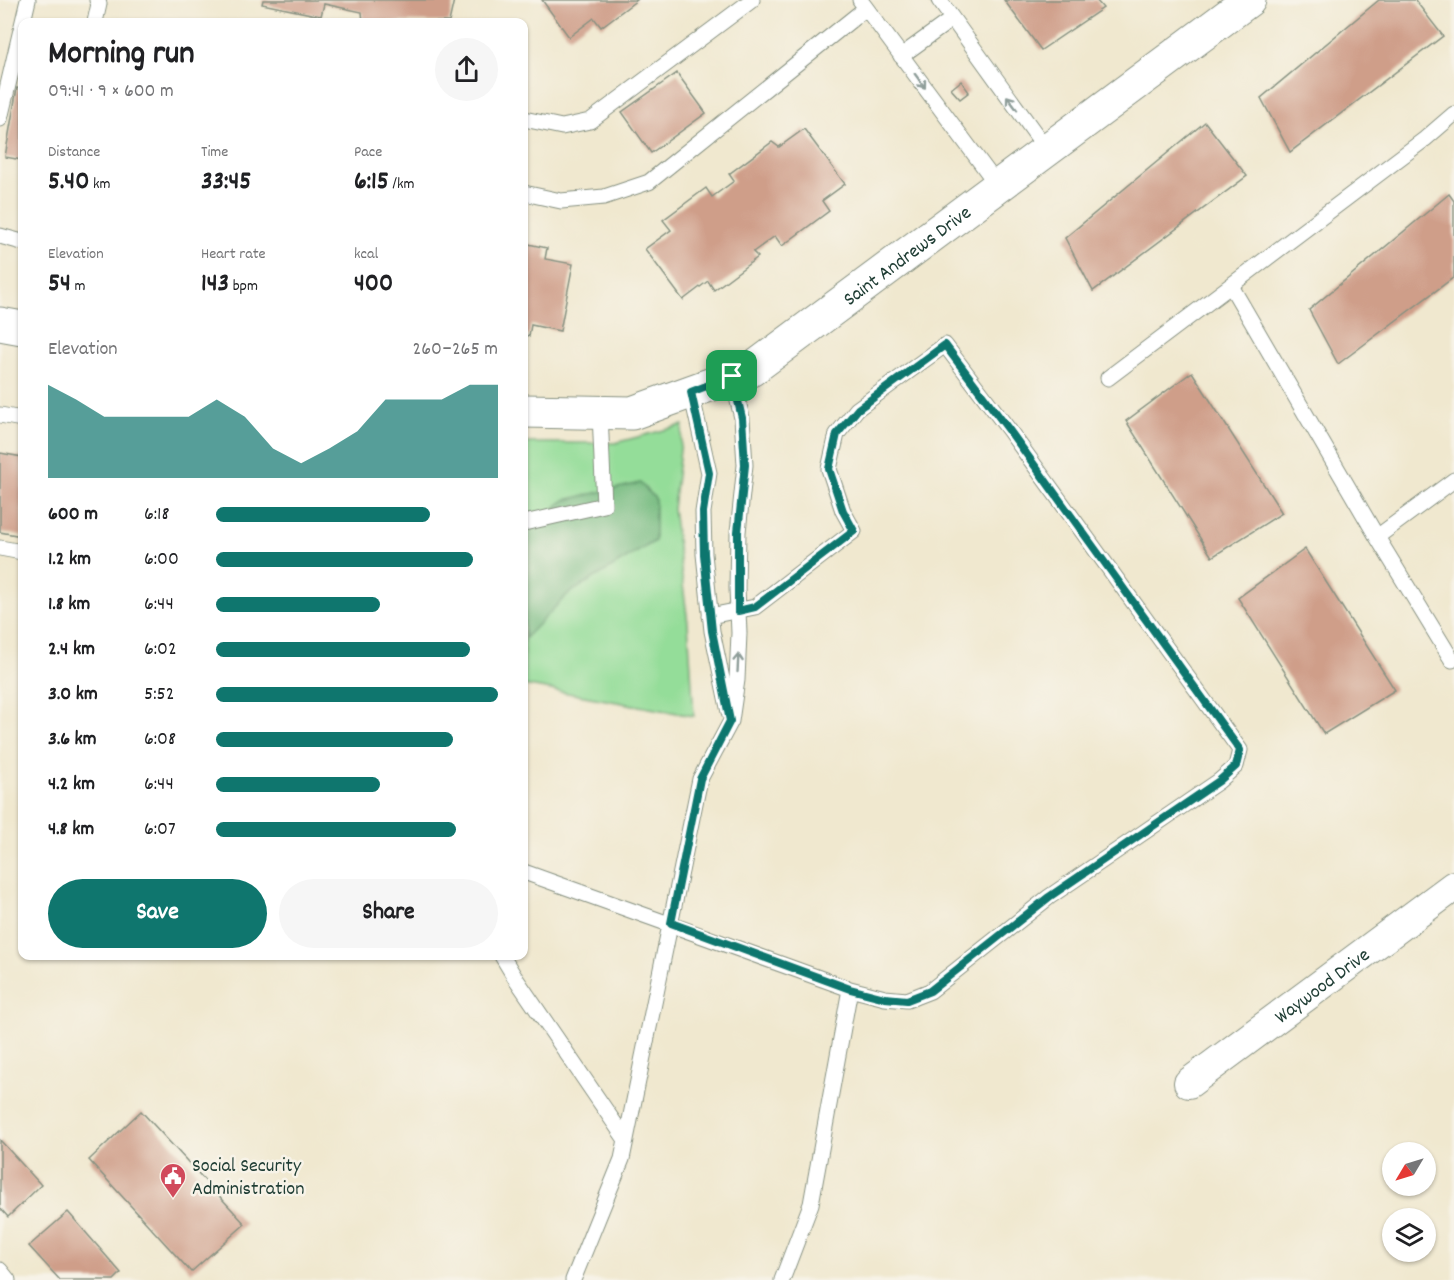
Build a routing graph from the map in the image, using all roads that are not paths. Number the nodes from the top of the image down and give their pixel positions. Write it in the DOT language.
graph roads {
  1 [pos="28,0"];
  2 [pos="97,0"];
  3 [pos="752,0"];
  4 [pos="939,0"];
  5 [pos="1249,0"];
  6 [pos="863,4"];
  7 [pos="24,18"];
  8 [pos="96,18"];
  9 [pos="952,19"];
  10 [pos="18,42"];
  11 [pos="902,56"];
  12 [pos="1454,114"];
  13 [pos="0,119"];
  14 [pos="528,120"];
  15 [pos="1047,150"];
  16 [pos="998,186"];
  17 [pos="528,195"];
  18 [pos="0,236"];
  19 [pos="18,241"];
  20 [pos="1231,286"];
  21 [pos="0,324"];
  22 [pos="18,327"];
  23 [pos="732,376"];
  24 [pos="1108,378"];
  25 [pos="691,392"];
  26 [pos="528,411"];
  27 [pos="600,413"];
  28 [pos="0,415"];
  29 [pos="18,418"];
  30 [pos="1454,480"];
  31 [pos="528,521"];
  32 [pos="1377,537"];
  33 [pos="0,548"];
  34 [pos="18,551"];
  35 [pos="738,611"];
  36 [pos="710,616"];
  37 [pos="1452,660"];
  38 [pos="730,721"];
  39 [pos="528,873"];
  40 [pos="1454,886"];
  41 [pos="671,923"];
  42 [pos="504,960"];
  43 [pos="850,989"];
  44 [pos="1189,1083"];
  45 [pos="626,1140"];
  46 [pos="0,1269"];
  47 [pos="8,1280"];
  48 [pos="573,1280"];
  49 [pos="782,1280"];
  1 -- 7 [label="lane"];
  2 -- 8 [label="lane"];
  3 -- 14 [label="lane"];
  4 -- 9 [label="lane"];
  5 -- 15 [label="street, Saint Andrews Drive"];
  6 -- 11 [label="lane"];
  6 -- 17 [label="lane"];
  9 -- 11 [label="lane"];
  15 -- 9 [label="lane, one-way"];
  10 -- 13 [label="lane"];
  11 -- 16 [label="lane, one-way"];
  12 -- 20 [label="lane"];
  15 -- 16 [label="street, Saint Andrews Drive"];
  16 -- 23 [label="street, Saint Andrews Drive"];
  18 -- 19 [label="lane"];
  20 -- 24 [label="lane"];
  20 -- 32 [label="lane"];
  21 -- 22 [label="street"];
  23 -- 25 [label="street, Saint Andrews Drive"];
  23 -- 35 [label="lane"];
  25 -- 27 [label="street, Saint Andrews Drive"];
  25 -- 36 [label="lane"];
  26 -- 27 [label="street, Saint Andrews Drive"];
  27 -- 31 [label="lane"];
  28 -- 29 [label="lane"];
  30 -- 32 [label="lane"];
  32 -- 37 [label="lane"];
  33 -- 34 [label="lane"];
  35 -- 36 [label="lane"];
  38 -- 35 [label="lane, one-way"];
  35 -- 43 [label="lane"];
  36 -- 38 [label="lane"];
  38 -- 41 [label="lane"];
  39 -- 41 [label="lane"];
  40 -- 44 [label="street, Waywood Drive"];
  41 -- 43 [label="lane"];
  41 -- 45 [label="lane"];
  42 -- 45 [label="lane"];
  43 -- 49 [label="lane"];
  45 -- 48 [label="lane"];
  46 -- 47 [label="lane"];
}
